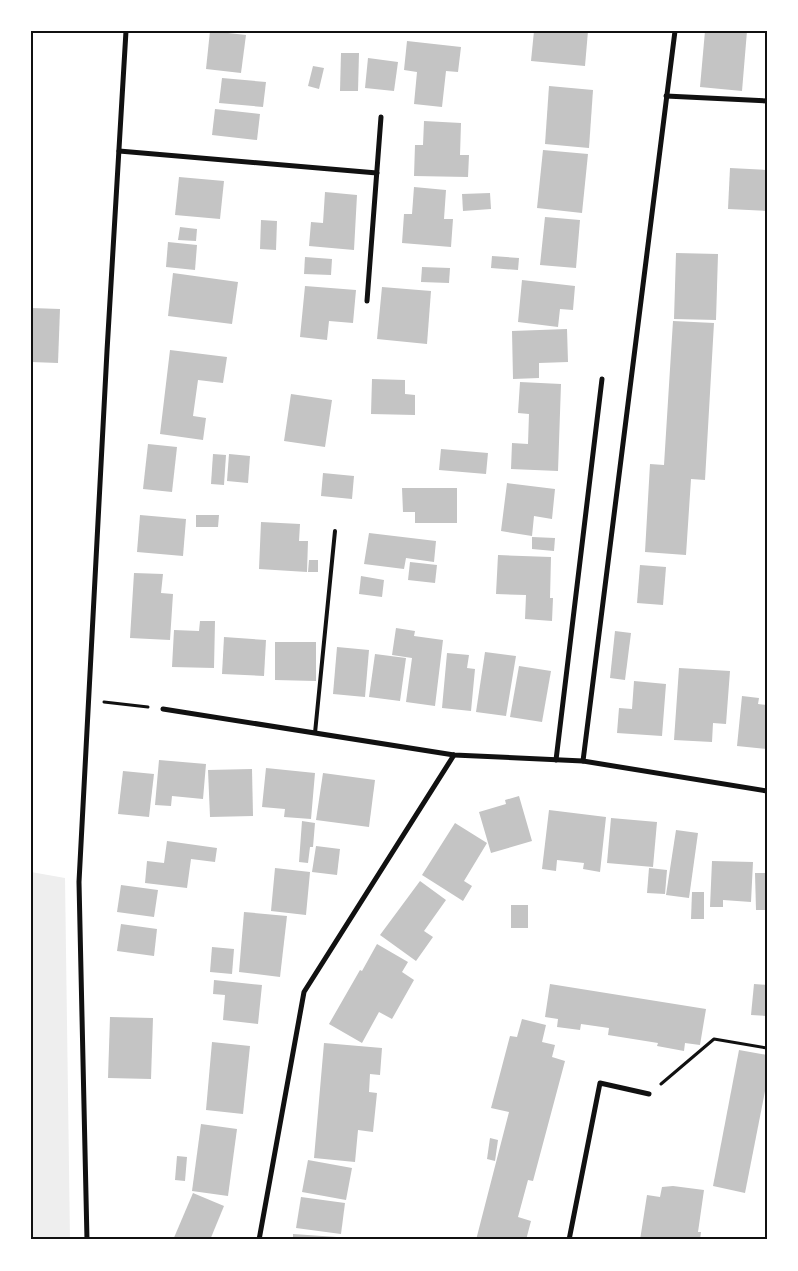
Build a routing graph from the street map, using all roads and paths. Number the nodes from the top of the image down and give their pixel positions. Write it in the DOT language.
graph roads {
  1 [pos="126,31"];
  2 [pos="675,31"];
  3 [pos="666,96"];
  4 [pos="767,101"];
  5 [pos="381,117"];
  6 [pos="119,151"];
  7 [pos="377,173"];
  8 [pos="367,301"];
  9 [pos="602,379"];
  10 [pos="335,531"];
  11 [pos="88,700"];
  12 [pos="163,709"];
  13 [pos="315,733"];
  14 [pos="454,755"];
  15 [pos="556,760"];
  16 [pos="582,761"];
  17 [pos="767,791"];
  18 [pos="767,1048"];
  19 [pos="649,1094"];
  20 [pos="87,1240"];
  21 [pos="259,1240"];
  22 [pos="569,1240"];
  1 -- 6 [label="street"];
  2 -- 3 [label="street"];
  3 -- 4 [label="street"];
  3 -- 16 [label="street"];
  5 -- 7 [label="street"];
  6 -- 7 [label="street"];
  6 -- 11 [label="street"];
  7 -- 8 [label="street"];
  9 -- 15 [label="street"];
  10 -- 13 [label="lane"];
  11 -- 12 [label="path"];
  11 -- 20 [label="street"];
  12 -- 13 [label="street"];
  13 -- 14 [label="street"];
  14 -- 15 [label="street"];
  14 -- 21 [label="street"];
  15 -- 16 [label="street"];
  16 -- 17 [label="street"];
  18 -- 19 [label="path"];
  19 -- 22 [label="street"];
}
